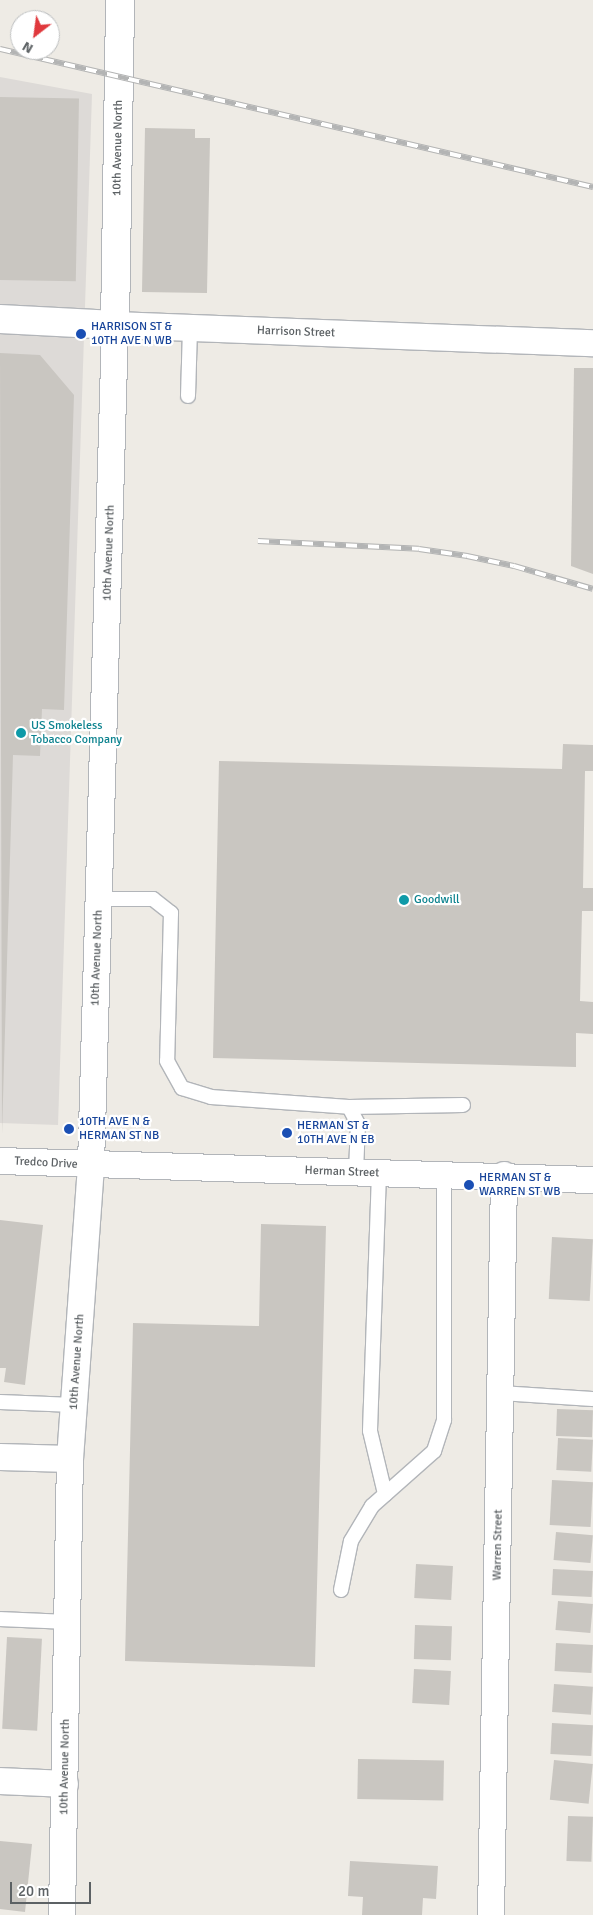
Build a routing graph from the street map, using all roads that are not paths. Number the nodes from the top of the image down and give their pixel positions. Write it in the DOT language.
graph roads {
  1 [pos="120,0"];
  2 [pos="0,318"];
  3 [pos="115,324"];
  4 [pos="190,328"];
  5 [pos="593,343"];
  6 [pos="188,396"];
  7 [pos="99,899"];
  8 [pos="462,1105"];
  9 [pos="349,1107"];
  10 [pos="0,1161"];
  11 [pos="91,1165"];
  12 [pos="368,1172"];
  13 [pos="444,1175"];
  14 [pos="504,1175"];
  15 [pos="593,1180"];
  16 [pos="500,1394"];
  17 [pos="593,1399"];
  18 [pos="0,1402"];
  19 [pos="74,1405"];
  20 [pos="0,1457"];
  21 [pos="70,1459"];
  22 [pos="385,1494"];
  23 [pos="341,1590"];
  24 [pos="0,1619"];
  25 [pos="67,1622"];
  26 [pos="0,1781"];
  27 [pos="65,1784"];
  28 [pos="62,1915"];
  29 [pos="492,1915"];
  1 -- 3 [label="street, 10th Avenue North"];
  2 -- 3 [label="street, Harrison Street"];
  3 -- 4 [label="street, Harrison Street"];
  3 -- 7 [label="street, 10th Avenue North"];
  4 -- 5 [label="street, Harrison Street"];
  4 -- 6 [label="lane"];
  7 -- 9 [label="lane"];
  7 -- 11 [label="street, 10th Avenue North"];
  8 -- 9 [label="lane"];
  9 -- 12 [label="lane"];
  10 -- 11 [label="street, Tredco Drive"];
  11 -- 12 [label="street, Herman Street"];
  11 -- 19 [label="street, 10th Avenue North"];
  12 -- 13 [label="street, Herman Street"];
  12 -- 22 [label="lane"];
  13 -- 14 [label="street, Herman Street"];
  13 -- 22 [label="lane"];
  14 -- 15 [label="street, Herman Street"];
  14 -- 16 [label="street, Warren Street"];
  16 -- 17 [label="lane"];
  16 -- 29 [label="street, Warren Street"];
  18 -- 19 [label="lane"];
  19 -- 21 [label="street, 10th Avenue North"];
  20 -- 21 [label="street"];
  21 -- 25 [label="street, 10th Avenue North"];
  22 -- 23 [label="lane"];
  24 -- 25 [label="lane"];
  25 -- 27 [label="street, 10th Avenue North"];
  26 -- 27 [label="street"];
  27 -- 28 [label="street, 10th Avenue North"];
}
